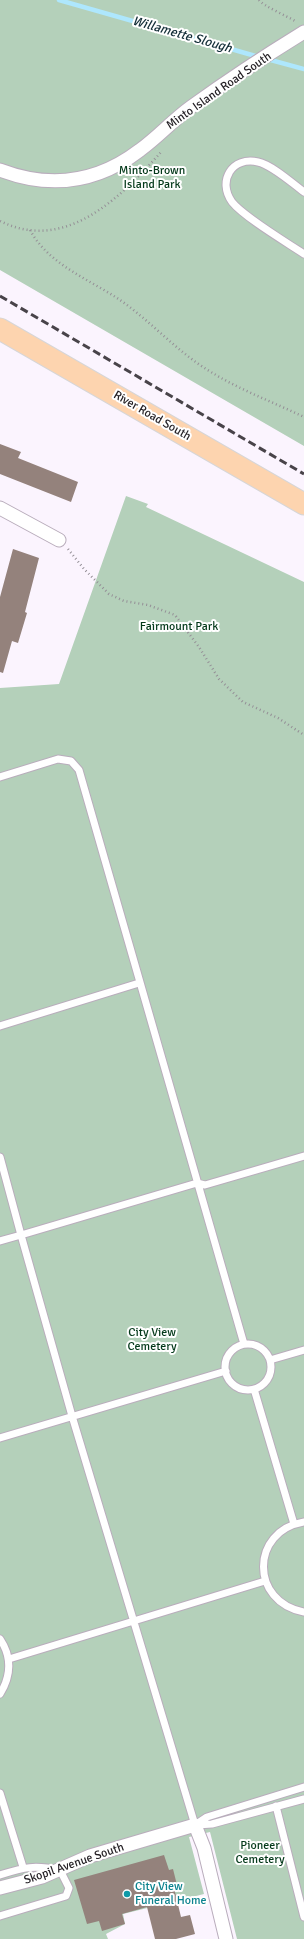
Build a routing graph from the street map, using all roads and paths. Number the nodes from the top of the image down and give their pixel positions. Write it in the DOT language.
graph roads {
  1 [pos="259,0"];
  2 [pos="301,27"];
  3 [pos="0,170"];
  4 [pos="304,192"];
  5 [pos="30,230"];
  6 [pos="304,254"];
  7 [pos="0,329"];
  8 [pos="304,417"];
  9 [pos="304,504"];
  10 [pos="1,512"];
  11 [pos="59,540"];
  12 [pos="304,735"];
  13 [pos="0,777"];
  14 [pos="139,983"];
  15 [pos="0,1026"];
  16 [pos="304,1156"];
  17 [pos="0,1157"];
  18 [pos="197,1183"];
  19 [pos="21,1235"];
  20 [pos="0,1241"];
  21 [pos="244,1344"];
  22 [pos="304,1350"];
  23 [pos="270,1360"];
  24 [pos="226,1371"];
  25 [pos="254,1389"];
  26 [pos="72,1416"];
  27 [pos="0,1438"];
  28 [pos="304,1522"];
  29 [pos="294,1524"];
  30 [pos="265,1581"];
  31 [pos="304,1612"];
  32 [pos="133,1620"];
  33 [pos="0,1639"];
  34 [pos="9,1659"];
  35 [pos="0,1694"];
  36 [pos="304,1788"];
  37 [pos="0,1793"];
  38 [pos="304,1799"];
  39 [pos="276,1806"];
  40 [pos="194,1826"];
  41 [pos="23,1868"];
  42 [pos="60,1870"];
  43 [pos="0,1875"];
  44 [pos="0,1888"];
  45 [pos="0,1916"];
  46 [pos="304,1917"];
  47 [pos="226,1939"];
  1 -- 2 [label="path"];
  2 -- 3 [label="street, Minto Island Road South"];
  4 -- 6 [label="lane"];
  5 -- 8 [label="path"];
  7 -- 9 [label="main road, River Road South"];
  10 -- 11 [label="street"];
  11 -- 12 [label="path"];
  13 -- 14 [label="lane"];
  14 -- 15 [label="lane"];
  14 -- 18 [label="lane"];
  16 -- 18 [label="lane"];
  17 -- 19 [label="lane"];
  18 -- 19 [label="lane"];
  18 -- 21 [label="lane"];
  19 -- 20 [label="lane"];
  19 -- 26 [label="lane"];
  21 -- 23 [label="lane"];
  21 -- 24 [label="lane"];
  22 -- 23 [label="lane"];
  23 -- 25 [label="lane"];
  24 -- 25 [label="lane"];
  24 -- 26 [label="lane"];
  25 -- 29 [label="lane"];
  26 -- 27 [label="lane"];
  26 -- 32 [label="lane"];
  28 -- 29 [label="lane"];
  29 -- 30 [label="lane"];
  30 -- 31 [label="lane"];
  30 -- 32 [label="lane"];
  32 -- 34 [label="lane"];
  32 -- 40 [label="lane"];
  33 -- 34 [label="lane"];
  34 -- 35 [label="lane"];
  36 -- 40 [label="lane"];
  37 -- 41 [label="lane"];
  38 -- 39 [label="lane"];
  39 -- 40 [label="lane"];
  39 -- 46 [label="lane"];
  40 -- 42 [label="street, Skopil Avenue South"];
  40 -- 47 [label="street"];
  41 -- 42 [label="lane"];
  41 -- 43 [label="lane"];
  42 -- 44 [label="street, Skopil Avenue South"];
  42 -- 45 [label="lane"];
}
